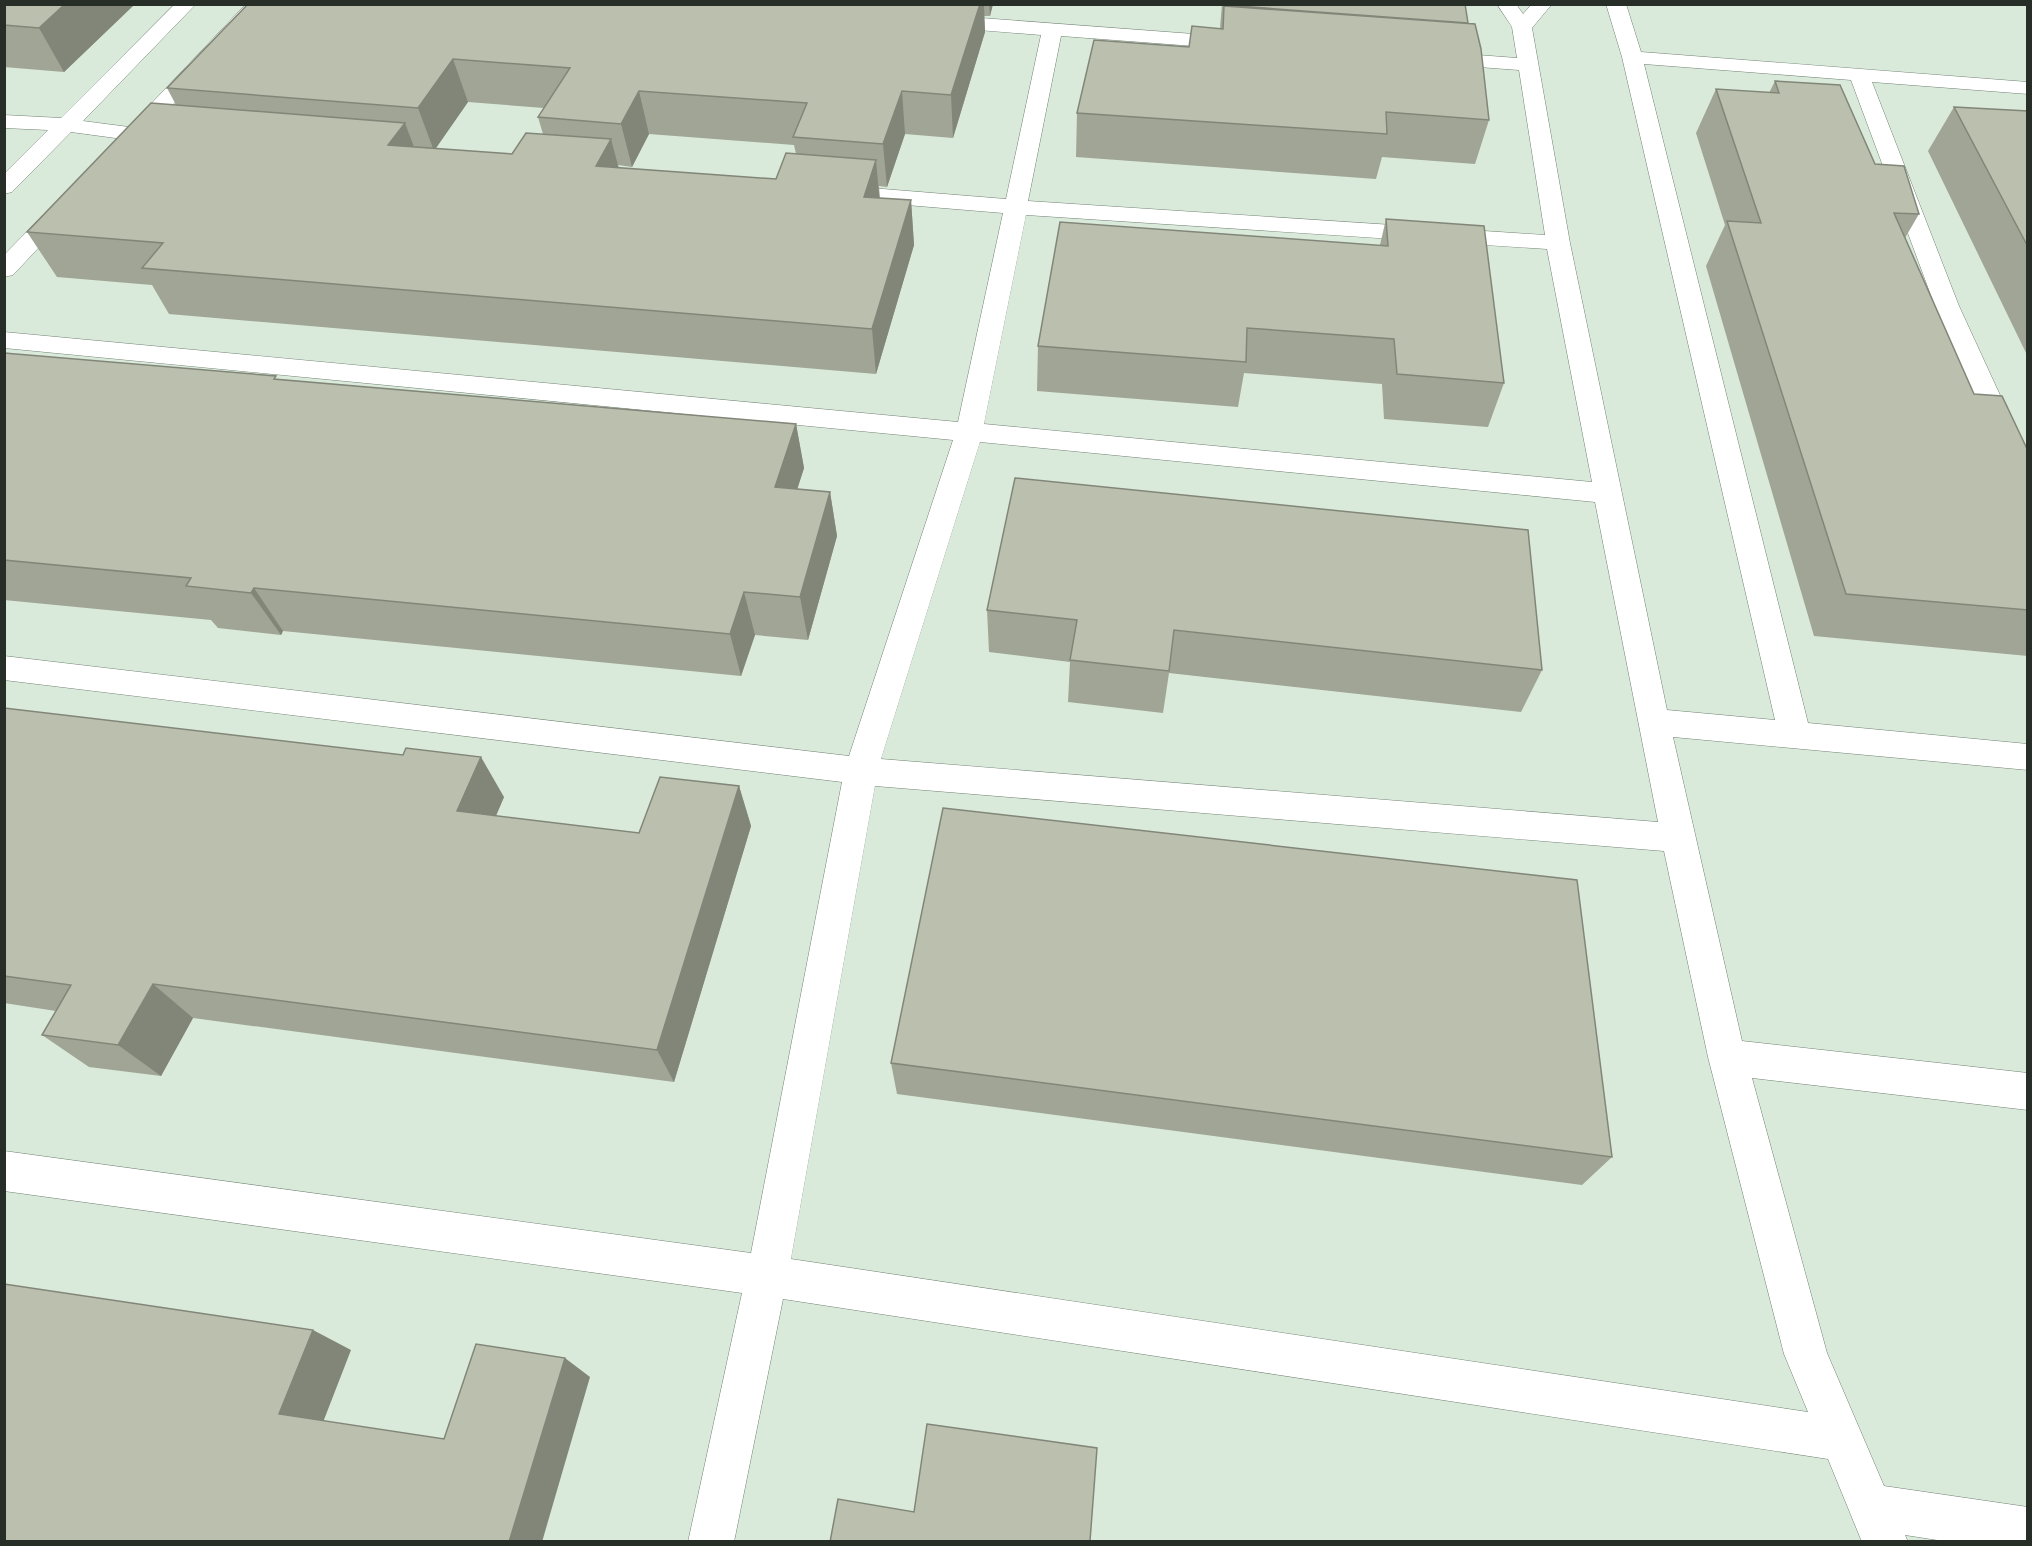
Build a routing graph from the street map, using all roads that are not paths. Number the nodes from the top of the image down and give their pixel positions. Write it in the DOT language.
graph roads {
  1 [pos="187,4"];
  2 [pos="257,4"];
  3 [pos="1616,4"];
  4 [pos="1524,12"];
  5 [pos="924,20"];
  6 [pos="1052,29"];
  7 [pos="1255,44"];
  8 [pos="1421,57"];
  9 [pos="1632,57"];
  10 [pos="1529,65"];
  11 [pos="1859,75"];
  12 [pos="2028,88"];
  13 [pos="4,121"];
  14 [pos="66,125"];
  15 [pos="133,135"];
  16 [pos="192,140"];
  17 [pos="117,152"];
  18 [pos="4,187"];
  19 [pos="813,190"];
  20 [pos="77,194"];
  21 [pos="1016,207"];
  22 [pos="1558,243"];
  23 [pos="4,270"];
  24 [pos="4,340"];
  25 [pos="969,434"];
  26 [pos="2028,488"];
  27 [pos="1608,493"];
  28 [pos="4,668"];
  29 [pos="1654,722"];
  30 [pos="1795,735"];
  31 [pos="2028,757"];
  32 [pos="861,771"];
  33 [pos="1678,838"];
  34 [pos="1727,1057"];
  35 [pos="2028,1092"];
  36 [pos="4,1171"];
  37 [pos="767,1276"];
  38 [pos="1842,1439"];
  39 [pos="1878,1524"];
  40 [pos="2028,1530"];
  41 [pos="711,1542"];
  1 -- 14 [label="street"];
  2 -- 15 [label="street"];
  3 -- 9 [label="street"];
  4 -- 10 [label="street"];
  5 -- 6 [label="street"];
  6 -- 7 [label="street"];
  6 -- 21 [label="street"];
  8 -- 10 [label="street"];
  9 -- 11 [label="street"];
  9 -- 30 [label="street"];
  10 -- 22 [label="street"];
  11 -- 12 [label="street"];
  11 -- 26 [label="street"];
  13 -- 14 [label="street"];
  14 -- 15 [label="street"];
  14 -- 18 [label="street"];
  15 -- 16 [label="street"];
  15 -- 17 [label="street"];
  19 -- 21 [label="street"];
  20 -- 23 [label="street"];
  21 -- 22 [label="street"];
  21 -- 25 [label="street"];
  22 -- 27 [label="street"];
  24 -- 25 [label="street"];
  25 -- 27 [label="street"];
  25 -- 32 [label="street"];
  27 -- 29 [label="street"];
  28 -- 32 [label="street"];
  29 -- 30 [label="street"];
  29 -- 33 [label="street"];
  30 -- 31 [label="street"];
  32 -- 33 [label="street"];
  32 -- 37 [label="street"];
  33 -- 34 [label="street"];
  34 -- 35 [label="street"];
  34 -- 38 [label="street"];
  36 -- 37 [label="street"];
  37 -- 38 [label="street"];
  37 -- 41 [label="street"];
  38 -- 39 [label="street"];
  39 -- 40 [label="street"];
}
